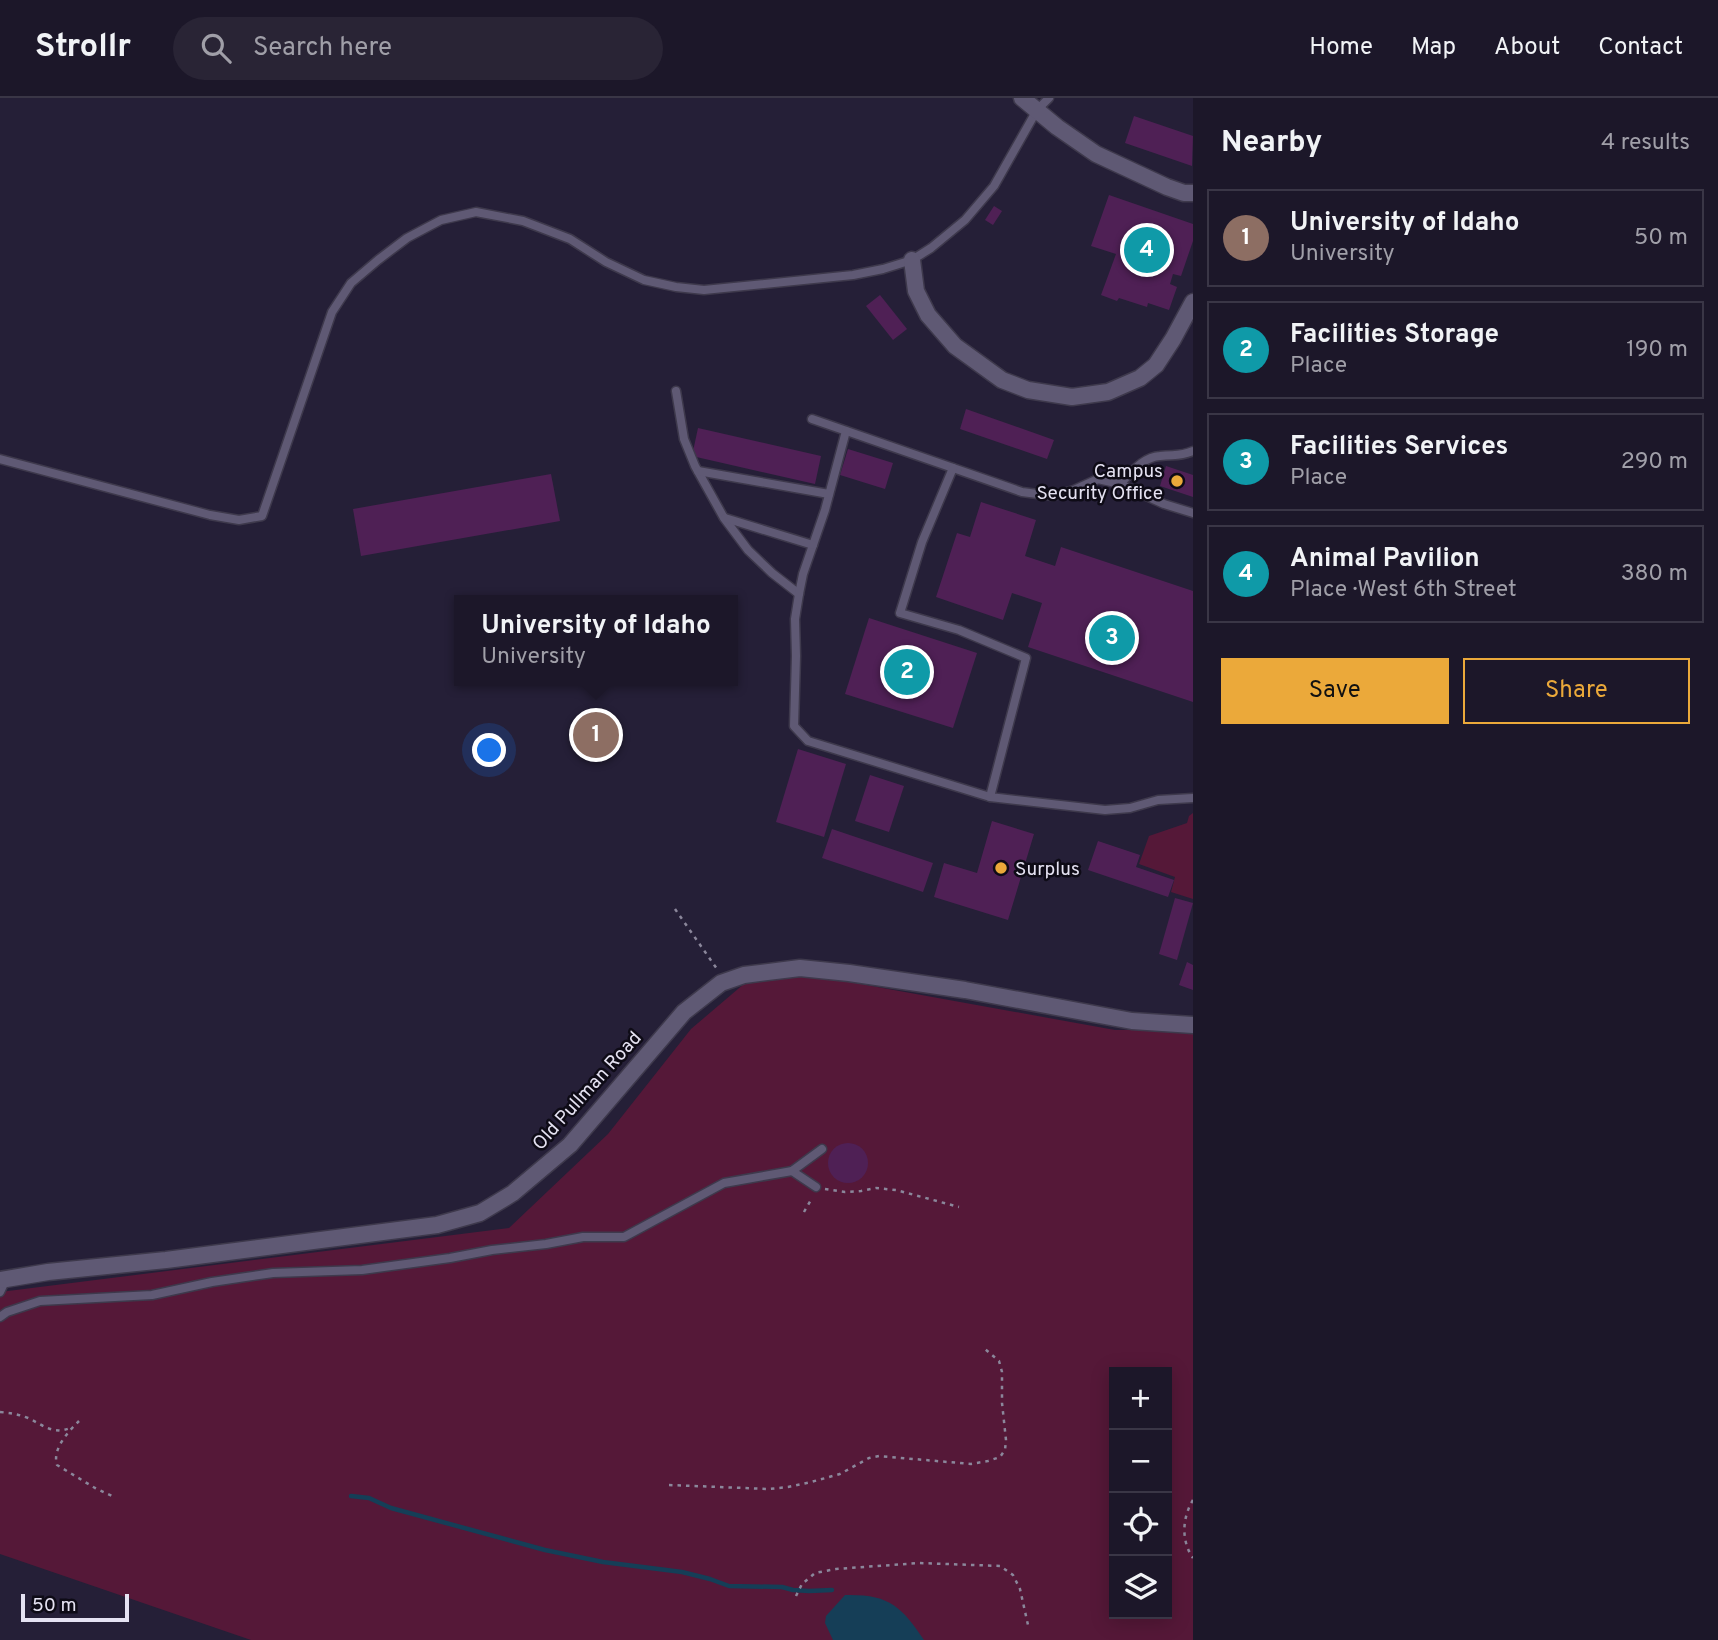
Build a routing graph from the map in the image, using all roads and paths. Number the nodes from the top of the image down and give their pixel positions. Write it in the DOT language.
graph roads {
  1 [pos="1022,98"];
  2 [pos="1049,98"];
  3 [pos="1037,110"];
  4 [pos="1193,193"];
  5 [pos="912,260"];
  6 [pos="1193,302"];
  7 [pos="676,391"];
  8 [pos="812,419"];
  9 [pos="846,431"];
  10 [pos="1193,451"];
  11 [pos="0,459"];
  12 [pos="953,468"];
  13 [pos="698,471"];
  14 [pos="1120,484"];
  15 [pos="829,494"];
  16 [pos="1193,513"];
  17 [pos="724,518"];
  18 [pos="813,545"];
  19 [pos="799,594"];
  20 [pos="990,797"];
  21 [pos="1193,798"];
  22 [pos="675,909"];
  23 [pos="726,981"];
  24 [pos="1193,1025"];
  25 [pos="822,1149"];
  26 [pos="792,1171"];
  27 [pos="816,1187"];
  28 [pos="958,1207"];
  29 [pos="804,1212"];
  30 [pos="2,1284"];
  31 [pos="0,1317"];
  32 [pos="985,1349"];
  33 [pos="0,1412"];
  34 [pos="79,1421"];
  35 [pos="73,1426"];
  36 [pos="668,1485"];
  37 [pos="114,1497"];
  38 [pos="1193,1500"];
  39 [pos="1193,1558"];
  40 [pos="796,1596"];
  41 [pos="1028,1625"];
  1 -- 3 [label="street"];
  2 -- 3 [label="lane"];
  3 -- 4 [label="street"];
  3 -- 5 [label="lane"];
  5 -- 6 [label="street"];
  5 -- 11 [label="lane"];
  7 -- 13 [label="lane"];
  8 -- 9 [label="lane"];
  9 -- 12 [label="lane"];
  9 -- 15 [label="lane"];
  10 -- 14 [label="lane"];
  12 -- 14 [label="lane"];
  12 -- 20 [label="lane"];
  13 -- 15 [label="lane"];
  13 -- 17 [label="lane"];
  14 -- 16 [label="lane"];
  15 -- 18 [label="lane"];
  17 -- 18 [label="lane"];
  17 -- 19 [label="lane"];
  18 -- 19 [label="lane"];
  19 -- 20 [label="lane"];
  20 -- 21 [label="lane"];
  22 -- 23 [label="path"];
  23 -- 24 [label="street, Old Pullman Road"];
  23 -- 30 [label="street, Old Pullman Road"];
  25 -- 26 [label="lane"];
  26 -- 27 [label="lane"];
  26 -- 31 [label="lane"];
  27 -- 28 [label="path"];
  27 -- 29 [label="path"];
  32 -- 36 [label="path"];
  33 -- 35 [label="path"];
  34 -- 35 [label="path"];
  35 -- 37 [label="path"];
  38 -- 39 [label="path"];
  40 -- 41 [label="path"];
}
